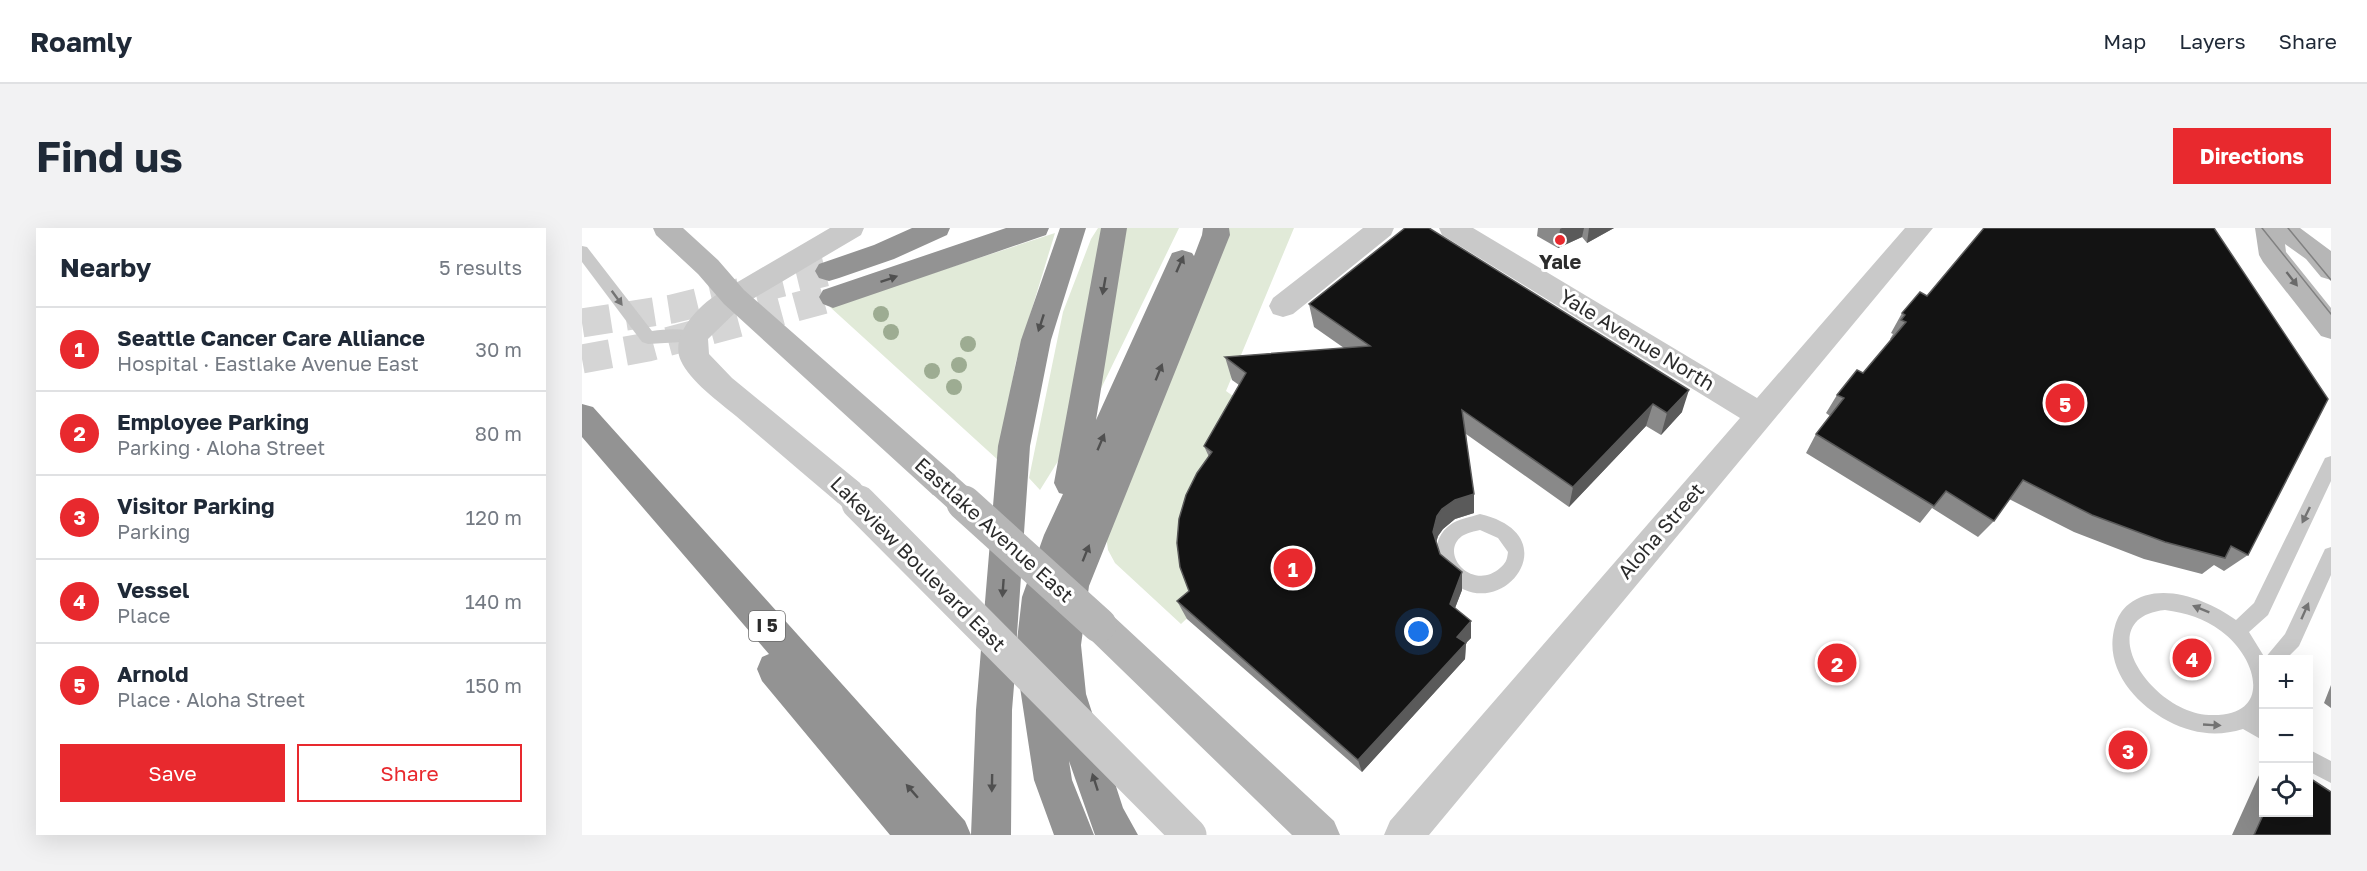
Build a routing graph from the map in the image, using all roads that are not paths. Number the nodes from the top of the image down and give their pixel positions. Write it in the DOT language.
graph roads {
  1 [pos="666,228"];
  2 [pos="851,228"];
  3 [pos="937,228"];
  4 [pos="1036,228"];
  5 [pos="1073,228"];
  6 [pos="1114,228"];
  7 [pos="1197,228"];
  8 [pos="1216,228"];
  9 [pos="1381,228"];
  10 [pos="1452,228"];
  11 [pos="1920,228"];
  12 [pos="2268,228"];
  13 [pos="2281,228"];
  14 [pos="582,251"];
  15 [pos="2331,270"];
  16 [pos="734,297"];
  17 [pos="1283,306"];
  18 [pos="2331,328"];
  19 [pos="693,337"];
  20 [pos="1760,415"];
  21 [pos="582,416"];
  22 [pos="582,445"];
  23 [pos="2331,463"];
  24 [pos="1061,535"];
  25 [pos="2331,555"];
  26 [pos="2236,632"];
  27 [pos="2280,655"];
  28 [pos="2259,663"];
  29 [pos="2259,705"];
  30 [pos="2245,719"];
  31 [pos="2259,728"];
  32 [pos="2313,762"];
  33 [pos="2331,773"];
  34 [pos="908,827"];
  35 [pos="951,835"];
  36 [pos="991,835"];
  37 [pos="1074,835"];
  38 [pos="1118,835"];
  39 [pos="1189,835"];
  40 [pos="1320,835"];
  41 [pos="1404,835"];
  1 -- 16 [label="main road, Eastlake Avenue East"];
  2 -- 16 [label="street"];
  3 -- 4 [label="highway, one-way"];
  5 -- 36 [label="highway, one-way"];
  6 -- 24 [label="highway, one-way"];
  24 -- 7 [label="highway, one-way"];
  38 -- 8 [label="highway, one-way"];
  9 -- 17 [label="street"];
  10 -- 20 [label="street, Yale Avenue North"];
  11 -- 20 [label="street, Aloha Street"];
  12 -- 18 [label="main road, one-way"];
  13 -- 15 [label="main road"];
  14 -- 19 [label="lane, one-way"];
  16 -- 19 [label="street"];
  16 -- 40 [label="main road, Eastlake Avenue East, bridge"];
  19 -- 39 [label="street, Lakeview Boulevard East, bridge"];
  20 -- 41 [label="street, Aloha Street"];
  35 -- 21 [label="highway, I 5, one-way"];
  22 -- 34 [label="highway"];
  23 -- 26 [label="lane, one-way"];
  24 -- 37 [label="highway"];
  27 -- 25 [label="lane, one-way"];
  26 -- 28 [label="lane"];
  26 -- 30 [label="lane, one-way"];
  29 -- 30 [label="lane"];
  30 -- 31 [label="lane"];
  32 -- 33 [label="lane"];
}
